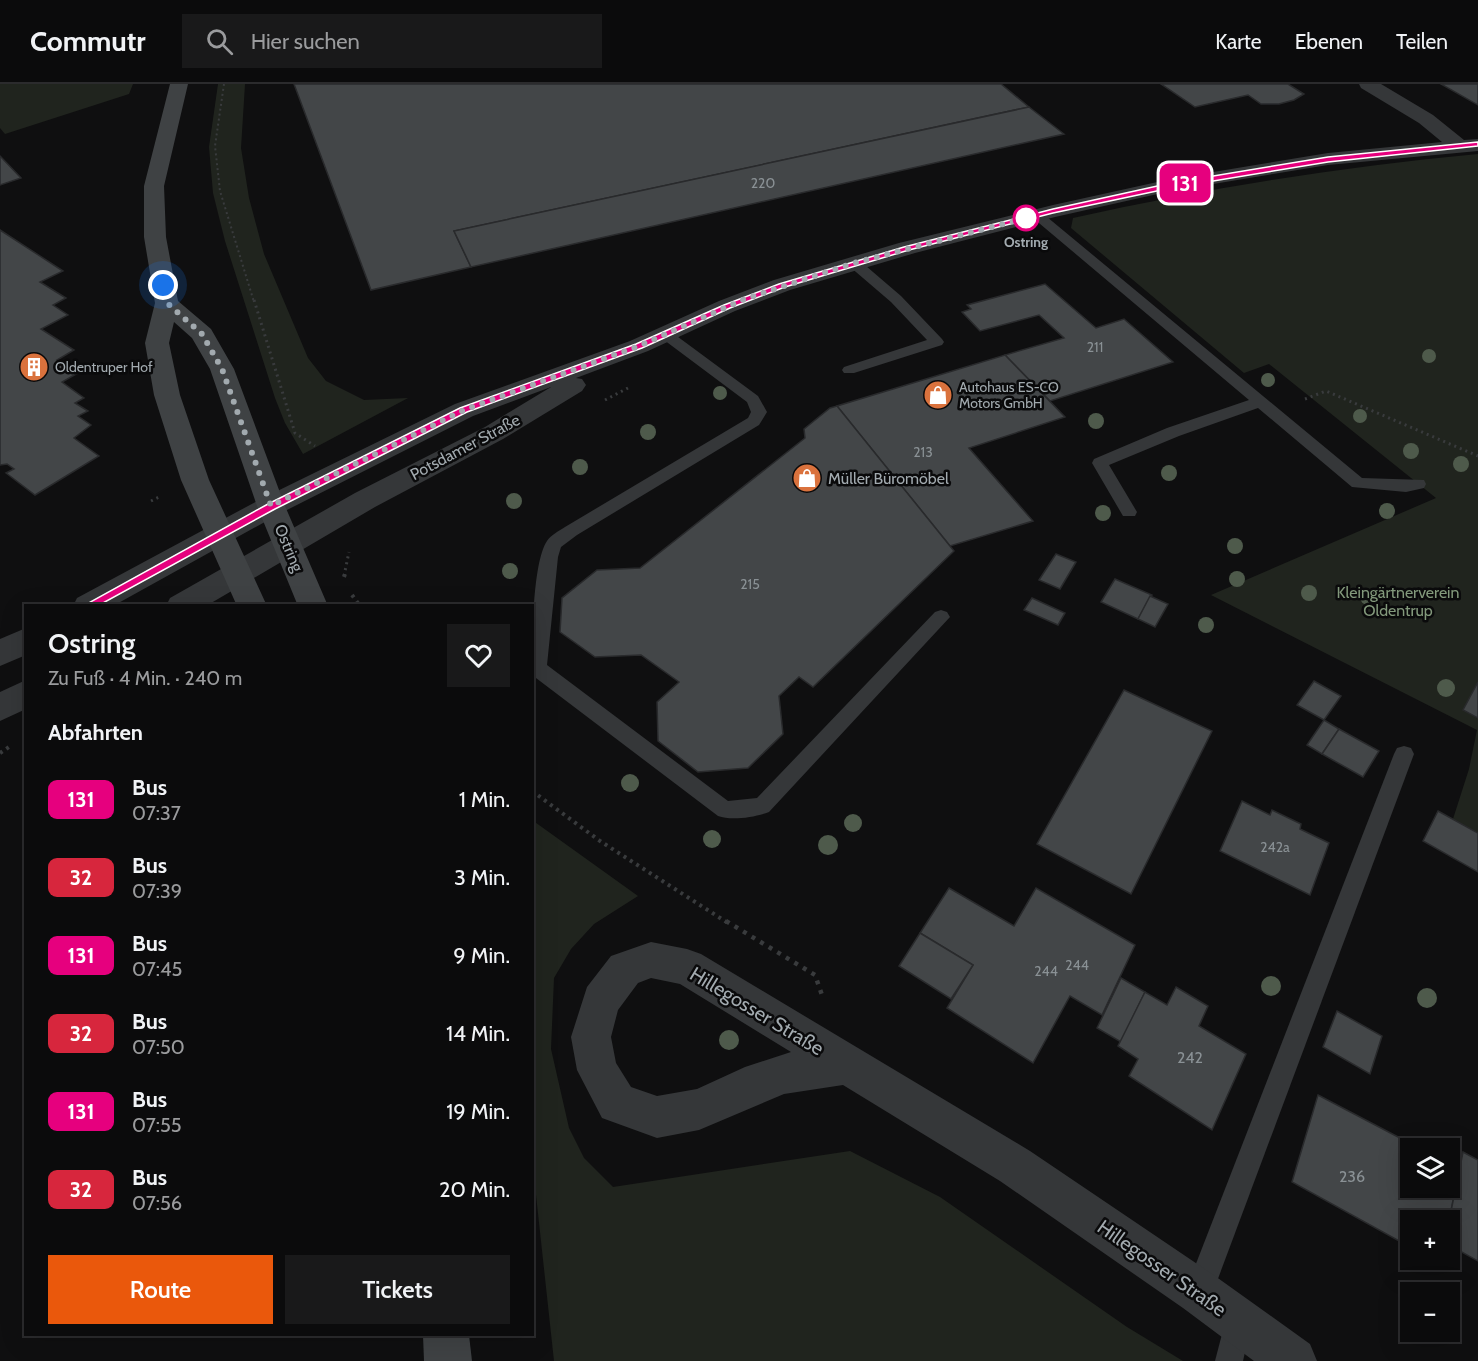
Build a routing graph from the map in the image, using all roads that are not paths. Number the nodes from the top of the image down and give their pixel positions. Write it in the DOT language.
graph roads {
  1 [pos="179,84"];
  2 [pos="1368,84"];
  3 [pos="1469,145"];
  4 [pos="1037,215"];
  5 [pos="854,263"];
  6 [pos="167,303"];
  7 [pos="665,334"];
  8 [pos="639,346"];
  9 [pos="849,370"];
  10 [pos="1265,406"];
  11 [pos="1418,484"];
  12 [pos="271,506"];
  13 [pos="1129,512"];
  14 [pos="220,533"];
  15 [pos="288,544"];
  16 [pos="238,574"];
  17 [pos="92,604"];
  18 [pos="185,604"];
  19 [pos="251,604"];
  20 [pos="312,604"];
  21 [pos="940,617"];
  22 [pos="24,641"];
  23 [pos="0,654"];
  24 [pos="24,694"];
  25 [pos="0,708"];
  26 [pos="1404,754"];
  27 [pos="845,1064"];
  28 [pos="1199,1292"];
  29 [pos="446,1336"];
  30 [pos="1234,1341"];
  31 [pos="448,1361"];
  32 [pos="1293,1361"];
  1 -- 6 [label="main road"];
  2 -- 3 [label="street"];
  3 -- 4 [label="street, Potsdamer Straße"];
  4 -- 5 [label="street, Potsdamer Straße"];
  4 -- 10 [label="lane"];
  5 -- 7 [label="street, Potsdamer Straße"];
  5 -- 9 [label="lane"];
  6 -- 12 [label="main road, Ostring"];
  6 -- 14 [label="main road"];
  7 -- 8 [label="street, Potsdamer Straße"];
  7 -- 21 [label="lane"];
  8 -- 12 [label="street, Potsdamer Straße"];
  8 -- 15 [label="street, Potsdamer Straße"];
  10 -- 11 [label="lane"];
  10 -- 13 [label="lane"];
  12 -- 14 [label="street, Potsdamer Straße"];
  12 -- 15 [label="main road, Ostring"];
  14 -- 16 [label="main road"];
  14 -- 17 [label="street, Potsdamer Straße"];
  15 -- 16 [label="street, Potsdamer Straße"];
  15 -- 20 [label="main road, Ostring"];
  16 -- 18 [label="street, Potsdamer Straße"];
  16 -- 19 [label="main road"];
  22 -- 23 [label="street"];
  24 -- 25 [label="street"];
  26 -- 28 [label="lane"];
  27 -- 27 [label="street, Hillegosser Straße"];
  27 -- 28 [label="street, Hillegosser Straße"];
  28 -- 30 [label="street, Hillegosser Straße"];
  29 -- 31 [label="main road"];
  30 -- 32 [label="street, Hillegosser Straße"];
}
